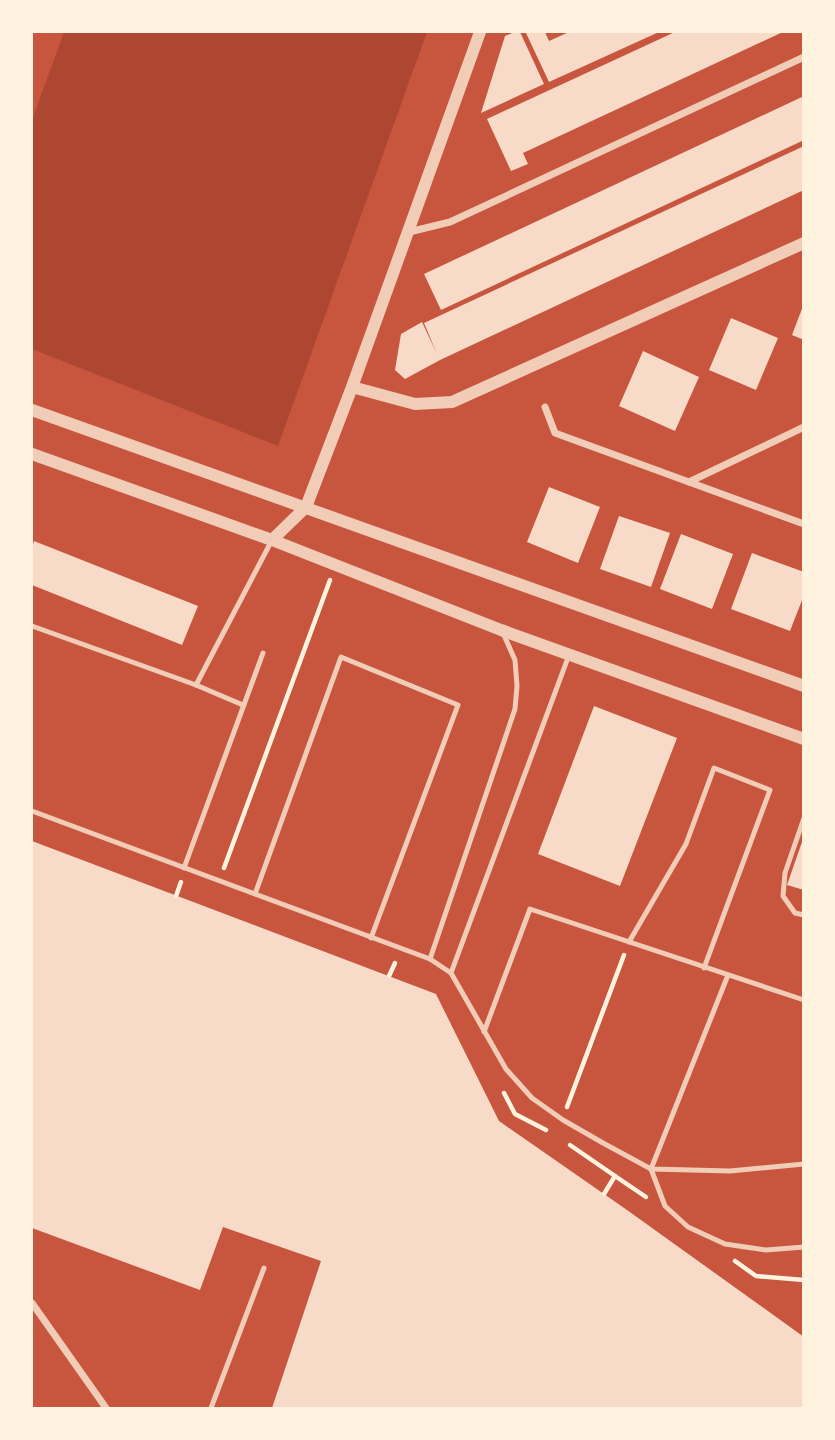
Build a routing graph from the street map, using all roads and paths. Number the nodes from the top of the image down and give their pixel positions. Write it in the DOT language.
graph roads {
  1 [pos="480,32"];
  2 [pos="803,57"];
  3 [pos="408,232"];
  4 [pos="803,243"];
  5 [pos="352,387"];
  6 [pos="545,407"];
  7 [pos="32,410"];
  8 [pos="803,427"];
  9 [pos="32,454"];
  10 [pos="689,482"];
  11 [pos="306,508"];
  12 [pos="803,524"];
  13 [pos="272,540"];
  14 [pos="335,566"];
  15 [pos="32,626"];
  16 [pos="501,630"];
  17 [pos="263,653"];
  18 [pos="569,654"];
  19 [pos="195,685"];
  20 [pos="803,687"];
  21 [pos="243,705"];
  22 [pos="803,739"];
  23 [pos="32,811"];
  24 [pos="803,818"];
  25 [pos="184,868"];
  26 [pos="219,881"];
  27 [pos="192,887"];
  28 [pos="255,894"];
  29 [pos="176,896"];
  30 [pos="803,915"];
  31 [pos="372,938"];
  32 [pos="629,942"];
  33 [pos="430,959"];
  34 [pos="407,968"];
  35 [pos="704,968"];
  36 [pos="451,973"];
  37 [pos="728,975"];
  38 [pos="389,976"];
  39 [pos="803,1000"];
  40 [pos="484,1032"];
  41 [pos="502,1090"];
  42 [pos="563,1120"];
  43 [pos="553,1133"];
  44 [pos="803,1164"];
  45 [pos="652,1169"];
  46 [pos="615,1176"];
  47 [pos="803,1247"];
  48 [pos="264,1268"];
  49 [pos="32,1303"];
  50 [pos="106,1409"];
  51 [pos="211,1409"];
  1 -- 3 [label="street"];
  2 -- 3 [label="street"];
  3 -- 5 [label="street"];
  4 -- 5 [label="street"];
  5 -- 11 [label="street"];
  6 -- 10 [label="street"];
  7 -- 11 [label="street"];
  8 -- 10 [label="street"];
  9 -- 13 [label="street"];
  10 -- 12 [label="street"];
  11 -- 13 [label="street"];
  11 -- 20 [label="street"];
  13 -- 14 [label="street"];
  13 -- 19 [label="lane"];
  14 -- 16 [label="street"];
  14 -- 26 [label="path"];
  15 -- 19 [label="lane"];
  16 -- 18 [label="street"];
  16 -- 33 [label="lane"];
  17 -- 21 [label="lane"];
  18 -- 22 [label="street"];
  18 -- 36 [label="lane"];
  19 -- 21 [label="lane"];
  21 -- 25 [label="lane"];
  23 -- 25 [label="lane"];
  24 -- 30 [label="lane"];
  25 -- 26 [label="lane"];
  26 -- 28 [label="lane"];
  27 -- 29 [label="path"];
  28 -- 31 [label="lane"];
  28 -- 31 [label="lane"];
  31 -- 33 [label="lane"];
  32 -- 35 [label="lane"];
  32 -- 35 [label="lane"];
  32 -- 40 [label="lane"];
  32 -- 42 [label="path"];
  33 -- 36 [label="lane"];
  34 -- 38 [label="path"];
  35 -- 37 [label="lane"];
  36 -- 40 [label="lane"];
  37 -- 39 [label="lane"];
  37 -- 45 [label="lane"];
  40 -- 42 [label="lane"];
  41 -- 43 [label="path"];
  42 -- 43 [label="path"];
  42 -- 45 [label="lane"];
  43 -- 46 [label="path"];
  44 -- 45 [label="lane"];
  45 -- 47 [label="lane"];
  48 -- 51 [label="lane"];
  49 -- 50 [label="street"];
}
